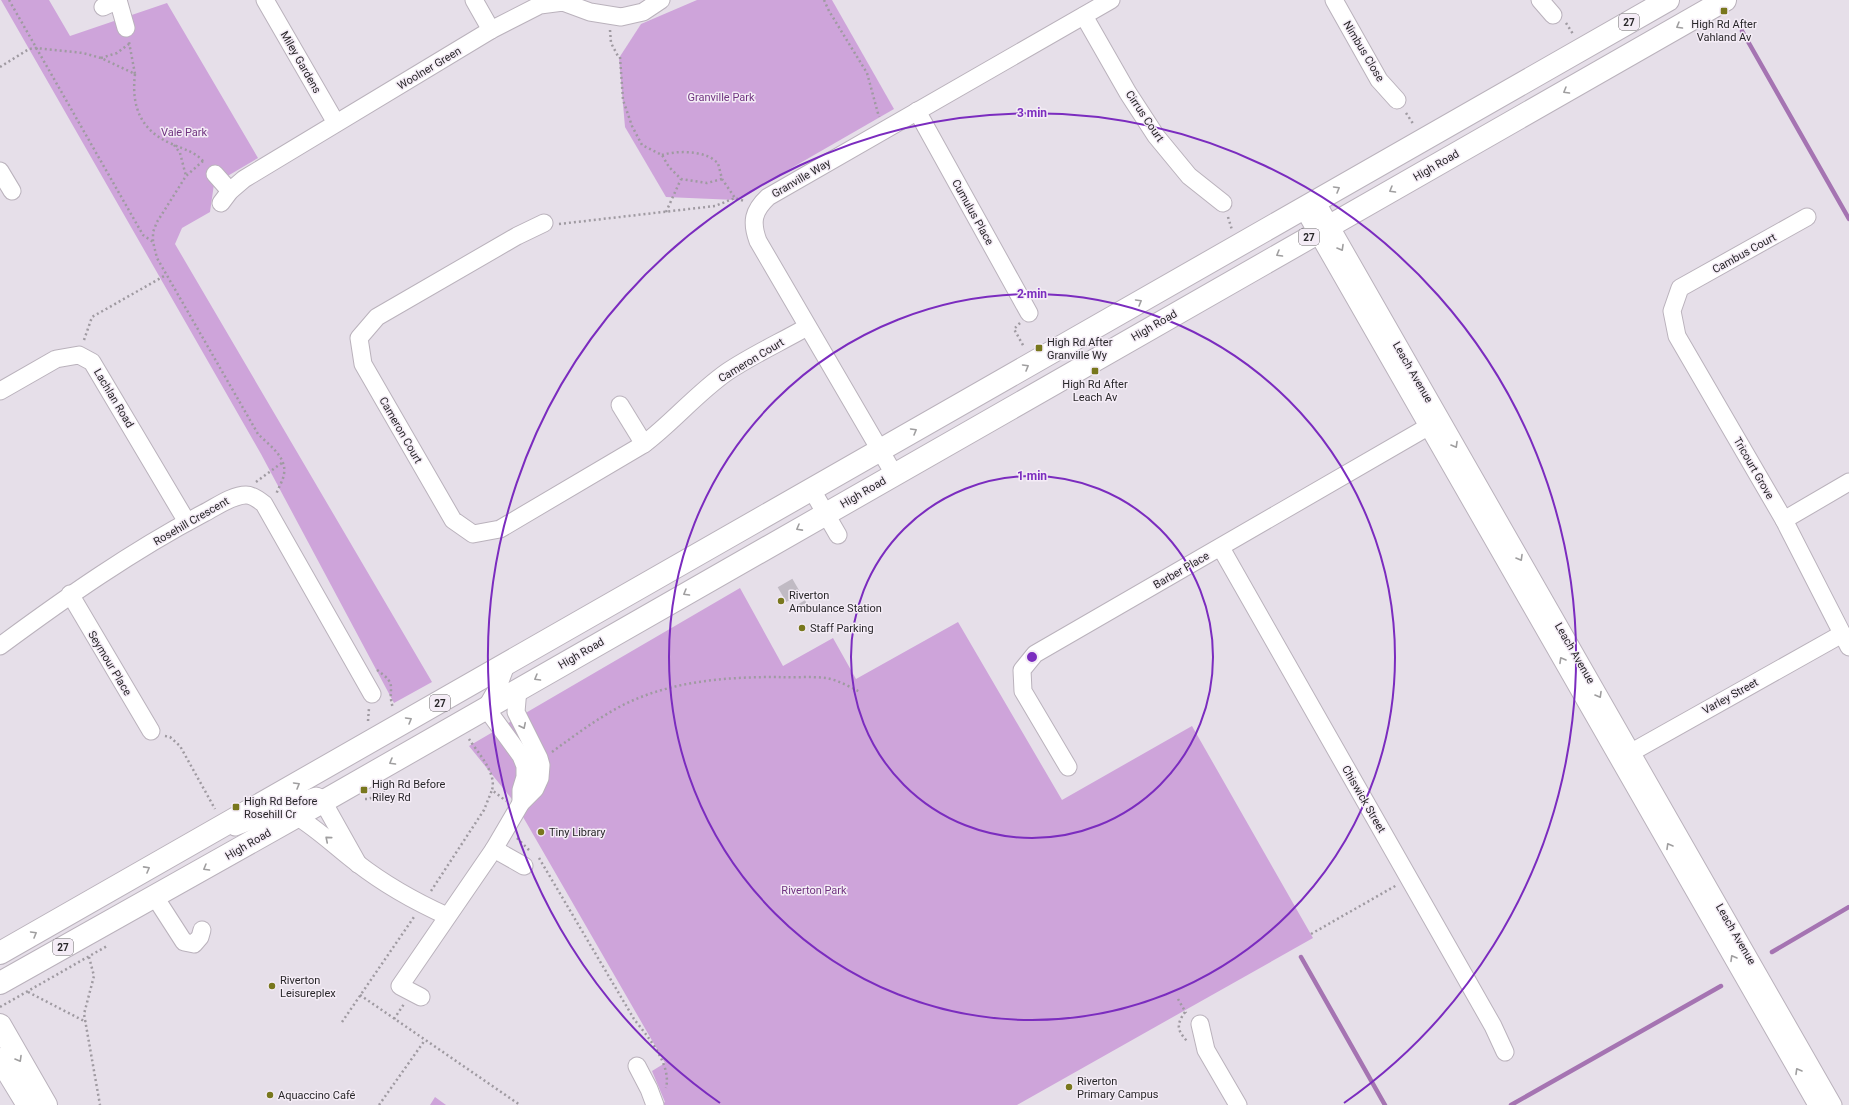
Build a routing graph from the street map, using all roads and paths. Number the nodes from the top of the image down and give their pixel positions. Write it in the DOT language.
graph roads {
  1 [pos="9,0"];
  2 [pos="265,0"];
  3 [pos="474,0"];
  4 [pos="661,0"];
  5 [pos="824,0"];
  6 [pos="1112,0"];
  7 [pos="1334,0"];
  8 [pos="1540,0"];
  9 [pos="1668,0"];
  10 [pos="1725,0"];
  11 [pos="113,2"];
  12 [pos="647,6"];
  13 [pos="1552,15"];
  14 [pos="611,16"];
  15 [pos="1084,16"];
  16 [pos="491,30"];
  17 [pos="128,36"];
  18 [pos="36,48"];
  19 [pos="101,58"];
  20 [pos="0,67"];
  21 [pos="134,74"];
  22 [pos="1397,100"];
  23 [pos="917,111"];
  24 [pos="880,119"];
  25 [pos="336,123"];
  26 [pos="174,145"];
  27 [pos="662,155"];
  28 [pos="0,171"];
  29 [pos="215,174"];
  30 [pos="186,176"];
  31 [pos="681,179"];
  32 [pos="722,179"];
  33 [pos="12,191"];
  34 [pos="735,198"];
  35 [pos="1223,203"];
  36 [pos="1310,205"];
  37 [pos="666,212"];
  38 [pos="755,214"];
  39 [pos="1807,217"];
  40 [pos="544,223"];
  41 [pos="1323,229"];
  42 [pos="153,242"];
  43 [pos="166,275"];
  44 [pos="1680,288"];
  45 [pos="1030,313"];
  46 [pos="807,327"];
  47 [pos="1025,348"];
  48 [pos="79,355"];
  49 [pos="0,391"];
  50 [pos="620,405"];
  51 [pos="1434,424"];
  52 [pos="644,444"];
  53 [pos="880,451"];
  54 [pos="284,462"];
  55 [pos="894,474"];
  56 [pos="1849,482"];
  57 [pos="812,490"];
  58 [pos="246,495"];
  59 [pos="276,501"];
  60 [pos="826,513"];
  61 [pos="1784,520"];
  62 [pos="187,522"];
  63 [pos="838,535"];
  64 [pos="1221,548"];
  65 [pos="70,594"];
  66 [pos="1845,640"];
  67 [pos="0,646"];
  68 [pos="506,665"];
  69 [pos="376,669"];
  70 [pos="518,689"];
  71 [pos="860,692"];
  72 [pos="372,694"];
  73 [pos="486,708"];
  74 [pos="394,709"];
  75 [pos="151,731"];
  76 [pos="469,739"];
  77 [pos="1626,755"];
  78 [pos="539,758"];
  79 [pos="1068,768"];
  80 [pos="324,801"];
  81 [pos="519,806"];
  82 [pos="216,811"];
  83 [pos="296,816"];
  84 [pos="519,833"];
  85 [pos="192,844"];
  86 [pos="494,849"];
  87 [pos="358,864"];
  88 [pos="524,866"];
  89 [pos="1410,878"];
  90 [pos="155,897"];
  91 [pos="448,916"];
  92 [pos="202,930"];
  93 [pos="1311,934"];
  94 [pos="0,953"];
  95 [pos="89,957"];
  96 [pos="0,983"];
  97 [pos="28,992"];
  98 [pos="360,995"];
  99 [pos="421,997"];
  100 [pos="16,998"];
  101 [pos="0,1007"];
  102 [pos="86,1022"];
  103 [pos="1200,1024"];
  104 [pos="0,1025"];
  105 [pos="425,1040"];
  106 [pos="1505,1052"];
  107 [pos="0,1059"];
  108 [pos="637,1066"];
  109 [pos="0,1075"];
  110 [pos="23,1097"];
  111 [pos="660,1099"];
  112 [pos="46,1105"];
  113 [pos="100,1105"];
  114 [pos="379,1105"];
  115 [pos="520,1105"];
  116 [pos="1238,1105"];
  117 [pos="1817,1105"];
  118 [pos="1833,1105"];
  1 -- 18 [label="path"];
  2 -- 25 [label="street, Miley Gardens"];
  3 -- 16 [label="street"];
  4 -- 12 [label="street"];
  5 -- 24 [label="path"];
  6 -- 15 [label="street, Granville Way"];
  7 -- 22 [label="street, Nimbus Close"];
  8 -- 13 [label="street"];
  36 -- 9 [label="main road, 27, one-way"];
  10 -- 41 [label="main road, High Road / 27, one-way"];
  11 -- 17 [label="street"];
  12 -- 14 [label="street, Woolner Green"];
  14 -- 16 [label="street, Woolner Green"];
  14 -- 27 [label="path"];
  15 -- 23 [label="street, Granville Way"];
  15 -- 35 [label="street, Cirrus Court"];
  16 -- 25 [label="street, Woolner Green"];
  17 -- 19 [label="path"];
  17 -- 21 [label="path"];
  18 -- 19 [label="path"];
  18 -- 20 [label="path"];
  18 -- 42 [label="path"];
  19 -- 21 [label="path"];
  21 -- 26 [label="path"];
  23 -- 38 [label="street, Granville Way"];
  23 -- 45 [label="street, Cumulus Place"];
  25 -- 29 [label="street, Woolner Green"];
  26 -- 30 [label="path"];
  26 -- 30 [label="path"];
  27 -- 31 [label="path"];
  27 -- 32 [label="path"];
  28 -- 33 [label="street"];
  30 -- 42 [label="path"];
  31 -- 32 [label="path"];
  31 -- 37 [label="path"];
  32 -- 34 [label="path"];
  34 -- 37 [label="path"];
  34 -- 38 [label="path"];
  36 -- 41 [label="street, Leach Avenue"];
  53 -- 36 [label="main road, 27, one-way"];
  37 -- 40 [label="path"];
  38 -- 46 [label="street"];
  39 -- 44 [label="street, Cambus Court"];
  40 -- 52 [label="street, Cameron Court"];
  41 -- 51 [label="street, Leach Avenue"];
  41 -- 55 [label="main road, High Road / 27, one-way"];
  42 -- 43 [label="path"];
  43 -- 48 [label="path"];
  43 -- 54 [label="path"];
  44 -- 61 [label="street, Tricourt Grove"];
  45 -- 47 [label="path"];
  46 -- 52 [label="street, Cameron Court"];
  46 -- 53 [label="street"];
  48 -- 49 [label="street"];
  48 -- 62 [label="street, Lachlan Road"];
  50 -- 52 [label="street"];
  51 -- 64 [label="street, Barber Place"];
  51 -- 77 [label="street, Leach Avenue"];
  53 -- 55 [label="street"];
  53 -- 57 [label="main road, 27"];
  54 -- 58 [label="path"];
  54 -- 59 [label="path"];
  55 -- 60 [label="main road, High Road / 27"];
  56 -- 61 [label="street"];
  57 -- 60 [label="street"];
  57 -- 68 [label="main road, 27"];
  58 -- 62 [label="street, Rosehill Crescent"];
  58 -- 72 [label="street"];
  60 -- 63 [label="street"];
  60 -- 70 [label="main road, High Road / 27, one-way"];
  61 -- 66 [label="street, Tricourt Grove"];
  62 -- 65 [label="street, Rosehill Crescent"];
  64 -- 79 [label="street, Barber Place"];
  64 -- 89 [label="street, Chiswick Street"];
  65 -- 67 [label="street, Rosehill Crescent"];
  65 -- 75 [label="street, Seymour Place"];
  66 -- 77 [label="street, Varley Street"];
  68 -- 73 [label="street"];
  85 -- 68 [label="main road, 27, one-way"];
  69 -- 74 [label="path"];
  70 -- 73 [label="main road, High Road / 27"];
  70 -- 78 [label="street, one-way"];
  71 -- 78 [label="path"];
  73 -- 80 [label="main road, High Road / 27, one-way"];
  73 -- 81 [label="street"];
  75 -- 82 [label="path"];
  76 -- 81 [label="path"];
  117 -- 77 [label="street, Leach Avenue, one-way"];
  77 -- 118 [label="street, Leach Avenue"];
  78 -- 81 [label="street"];
  80 -- 83 [label="main road, High Road / 27"];
  80 -- 85 [label="street"];
  80 -- 87 [label="street"];
  81 -- 86 [label="street"];
  87 -- 83 [label="street, one-way"];
  83 -- 90 [label="main road, High Road / 27, one-way"];
  84 -- 111 [label="path"];
  94 -- 85 [label="main road, 27, one-way"];
  86 -- 88 [label="street"];
  86 -- 91 [label="street"];
  87 -- 91 [label="street"];
  89 -- 93 [label="path"];
  89 -- 106 [label="street, Chiswick Street"];
  90 -- 92 [label="street"];
  90 -- 96 [label="main road, High Road / 27"];
  91 -- 99 [label="street"];
  95 -- 102 [label="path"];
  97 -- 102 [label="path"];
  98 -- 105 [label="path"];
  100 -- 101 [label="path"];
  102 -- 113 [label="path"];
  103 -- 116 [label="street"];
  104 -- 112 [label="main road, one-way"];
  105 -- 114 [label="path"];
  105 -- 115 [label="path"];
  107 -- 110 [label="main road"];
  108 -- 111 [label="street"];
  109 -- 110 [label="main road"];
}
